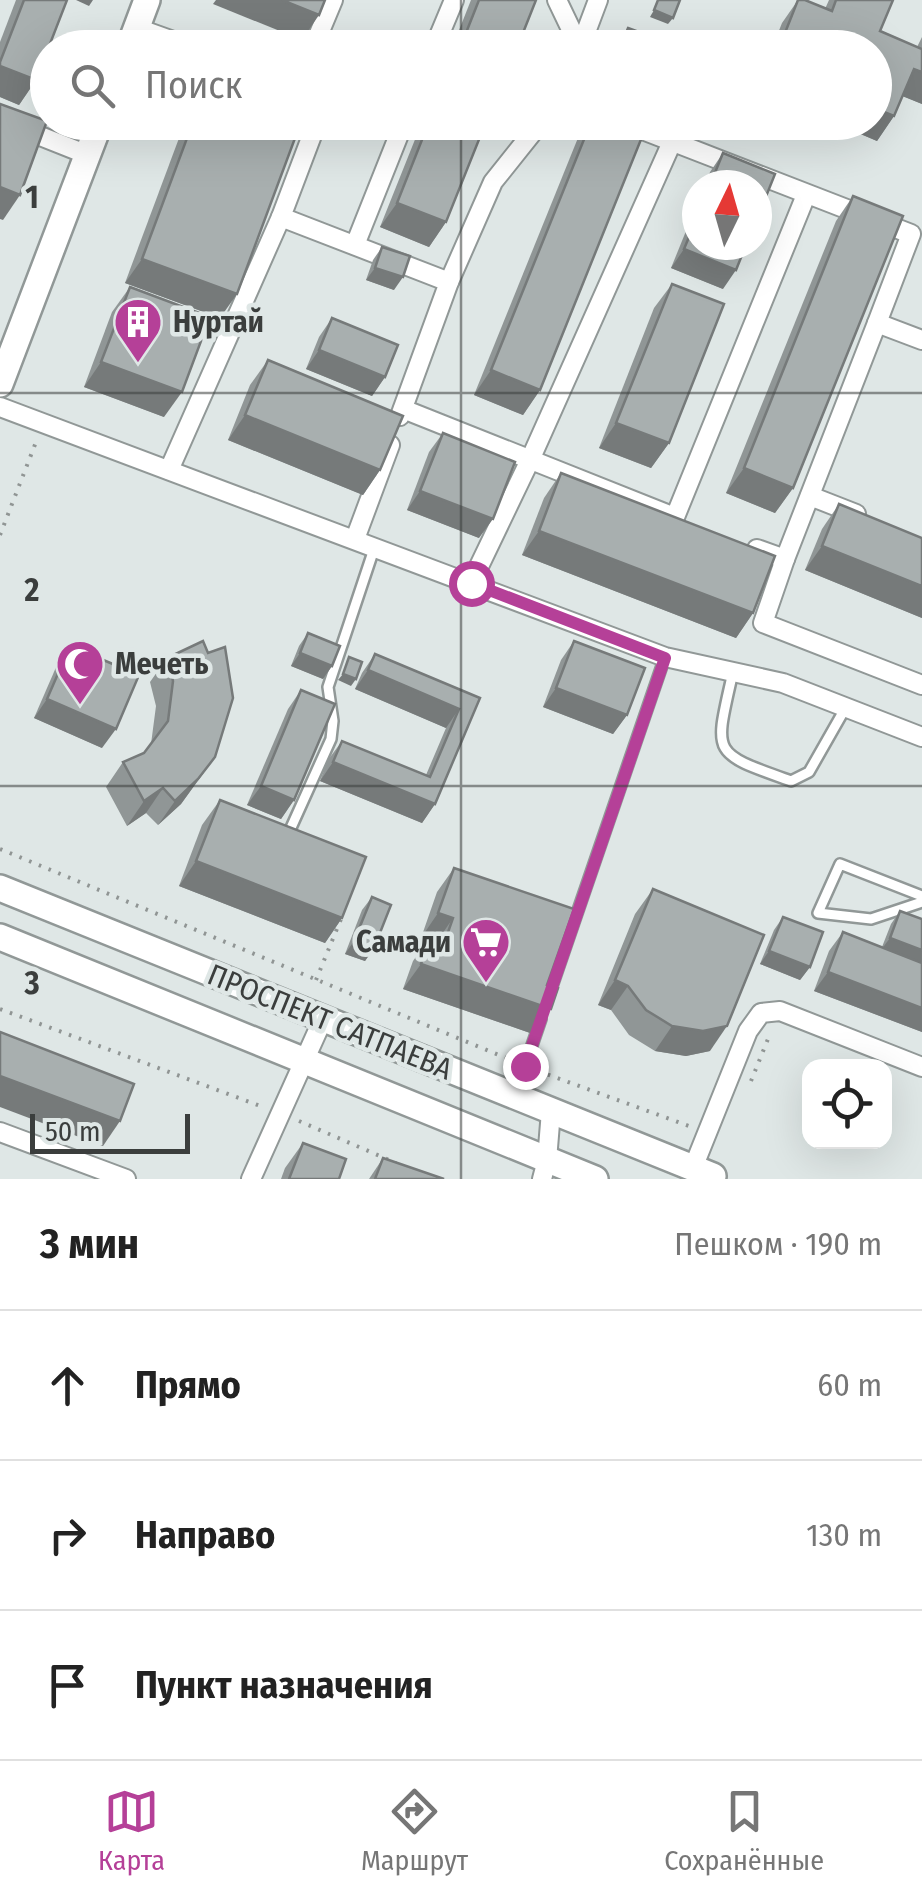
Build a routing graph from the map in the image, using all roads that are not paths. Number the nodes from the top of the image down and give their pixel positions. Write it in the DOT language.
graph roads {
  1 [pos="147,0"];
  2 [pos="333,0"];
  3 [pos="454,0"];
  4 [pos="557,0"];
  5 [pos="598,0"];
  6 [pos="136,30"];
  7 [pos="320,30"];
  8 [pos="442,30"];
  9 [pos="571,30"];
  10 [pos="587,30"];
  11 [pos="0,120"];
  12 [pos="30,132"];
  13 [pos="50,140"];
  14 [pos="93,140"];
  15 [pos="310,140"];
  16 [pos="395,140"];
  17 [pos="527,140"];
  18 [pos="667,140"];
  19 [pos="672,142"];
  20 [pos="88,155"];
  21 [pos="806,195"];
  22 [pos="280,216"];
  23 [pos="355,245"];
  24 [pos="449,282"];
  25 [pos="876,323"];
  26 [pos="922,340"];
  27 [pos="0,384"];
  28 [pos="0,408"];
  29 [pos="403,409"];
  30 [pos="530,460"];
  31 [pos="170,470"];
  32 [pos="810,496"];
  33 [pos="675,518"];
  34 [pos="874,522"];
  35 [pos="694,524"];
  36 [pos="730,538"];
  37 [pos="356,539"];
  38 [pos="375,546"];
  39 [pos="785,560"];
  40 [pos="471,583"];
  41 [pos="665,658"];
  42 [pos="733,672"];
  43 [pos="922,685"];
  44 [pos="846,707"];
  45 [pos="922,738"];
  46 [pos="290,830"];
  47 [pos="0,888"];
  48 [pos="922,899"];
  49 [pos="0,937"];
  50 [pos="324,1018"];
  51 [pos="303,1062"];
  52 [pos="922,1067"];
  53 [pos="514,1096"];
  54 [pos="551,1112"];
  55 [pos="0,1132"];
  56 [pos="544,1169"];
  57 [pos="702,1174"];
  58 [pos="126,1179"];
  59 [pos="251,1179"];
  60 [pos="595,1179"];
  1 -- 6 [label="street"];
  2 -- 7 [label="street"];
  3 -- 8 [label="street"];
  4 -- 9 [label="street"];
  5 -- 10 [label="street"];
  11 -- 12 [label="street"];
  13 -- 20 [label="street"];
  14 -- 20 [label="street"];
  15 -- 22 [label="street"];
  16 -- 23 [label="street"];
  17 -- 24 [label="street"];
  18 -- 19 [label="street"];
  19 -- 21 [label="street"];
  19 -- 30 [label="street"];
  20 -- 27 [label="street"];
  21 -- 25 [label="street"];
  21 -- 33 [label="street"];
  22 -- 23 [label="street"];
  22 -- 31 [label="street"];
  23 -- 24 [label="street"];
  24 -- 29 [label="street"];
  25 -- 26 [label="street"];
  25 -- 32 [label="street"];
  28 -- 31 [label="street"];
  29 -- 30 [label="street"];
  29 -- 37 [label="street"];
  30 -- 33 [label="street"];
  30 -- 40 [label="street"];
  31 -- 37 [label="street"];
  32 -- 34 [label="street"];
  32 -- 39 [label="street"];
  33 -- 35 [label="street"];
  36 -- 39 [label="street"];
  37 -- 38 [label="street"];
  38 -- 40 [label="street"];
  38 -- 46 [label="lane"];
  39 -- 43 [label="street"];
  40 -- 41 [label="street"];
  41 -- 42 [label="street"];
  41 -- 53 [label="lane"];
  42 -- 44 [label="street"];
  42 -- 44 [label="lane"];
  44 -- 45 [label="street"];
  47 -- 50 [label="street, ПРОСПЕКТ САТПАЕВА"];
  48 -- 48 [label="lane"];
  49 -- 51 [label="street, ПРОСПЕКТ САТПАЕВА"];
  50 -- 51 [label="street"];
  50 -- 53 [label="street, ПРОСПЕКТ САТПАЕВА"];
  51 -- 56 [label="street, ПРОСПЕКТ САТПАЕВА"];
  51 -- 59 [label="street"];
  52 -- 57 [label="street"];
  53 -- 54 [label="street, ПРОСПЕКТ САТПАЕВА"];
  54 -- 56 [label="street"];
  54 -- 57 [label="street, ПРОСПЕКТ САТПАЕВА"];
  55 -- 58 [label="street"];
  56 -- 60 [label="street, ПРОСПЕКТ САТПАЕВА"];
}
